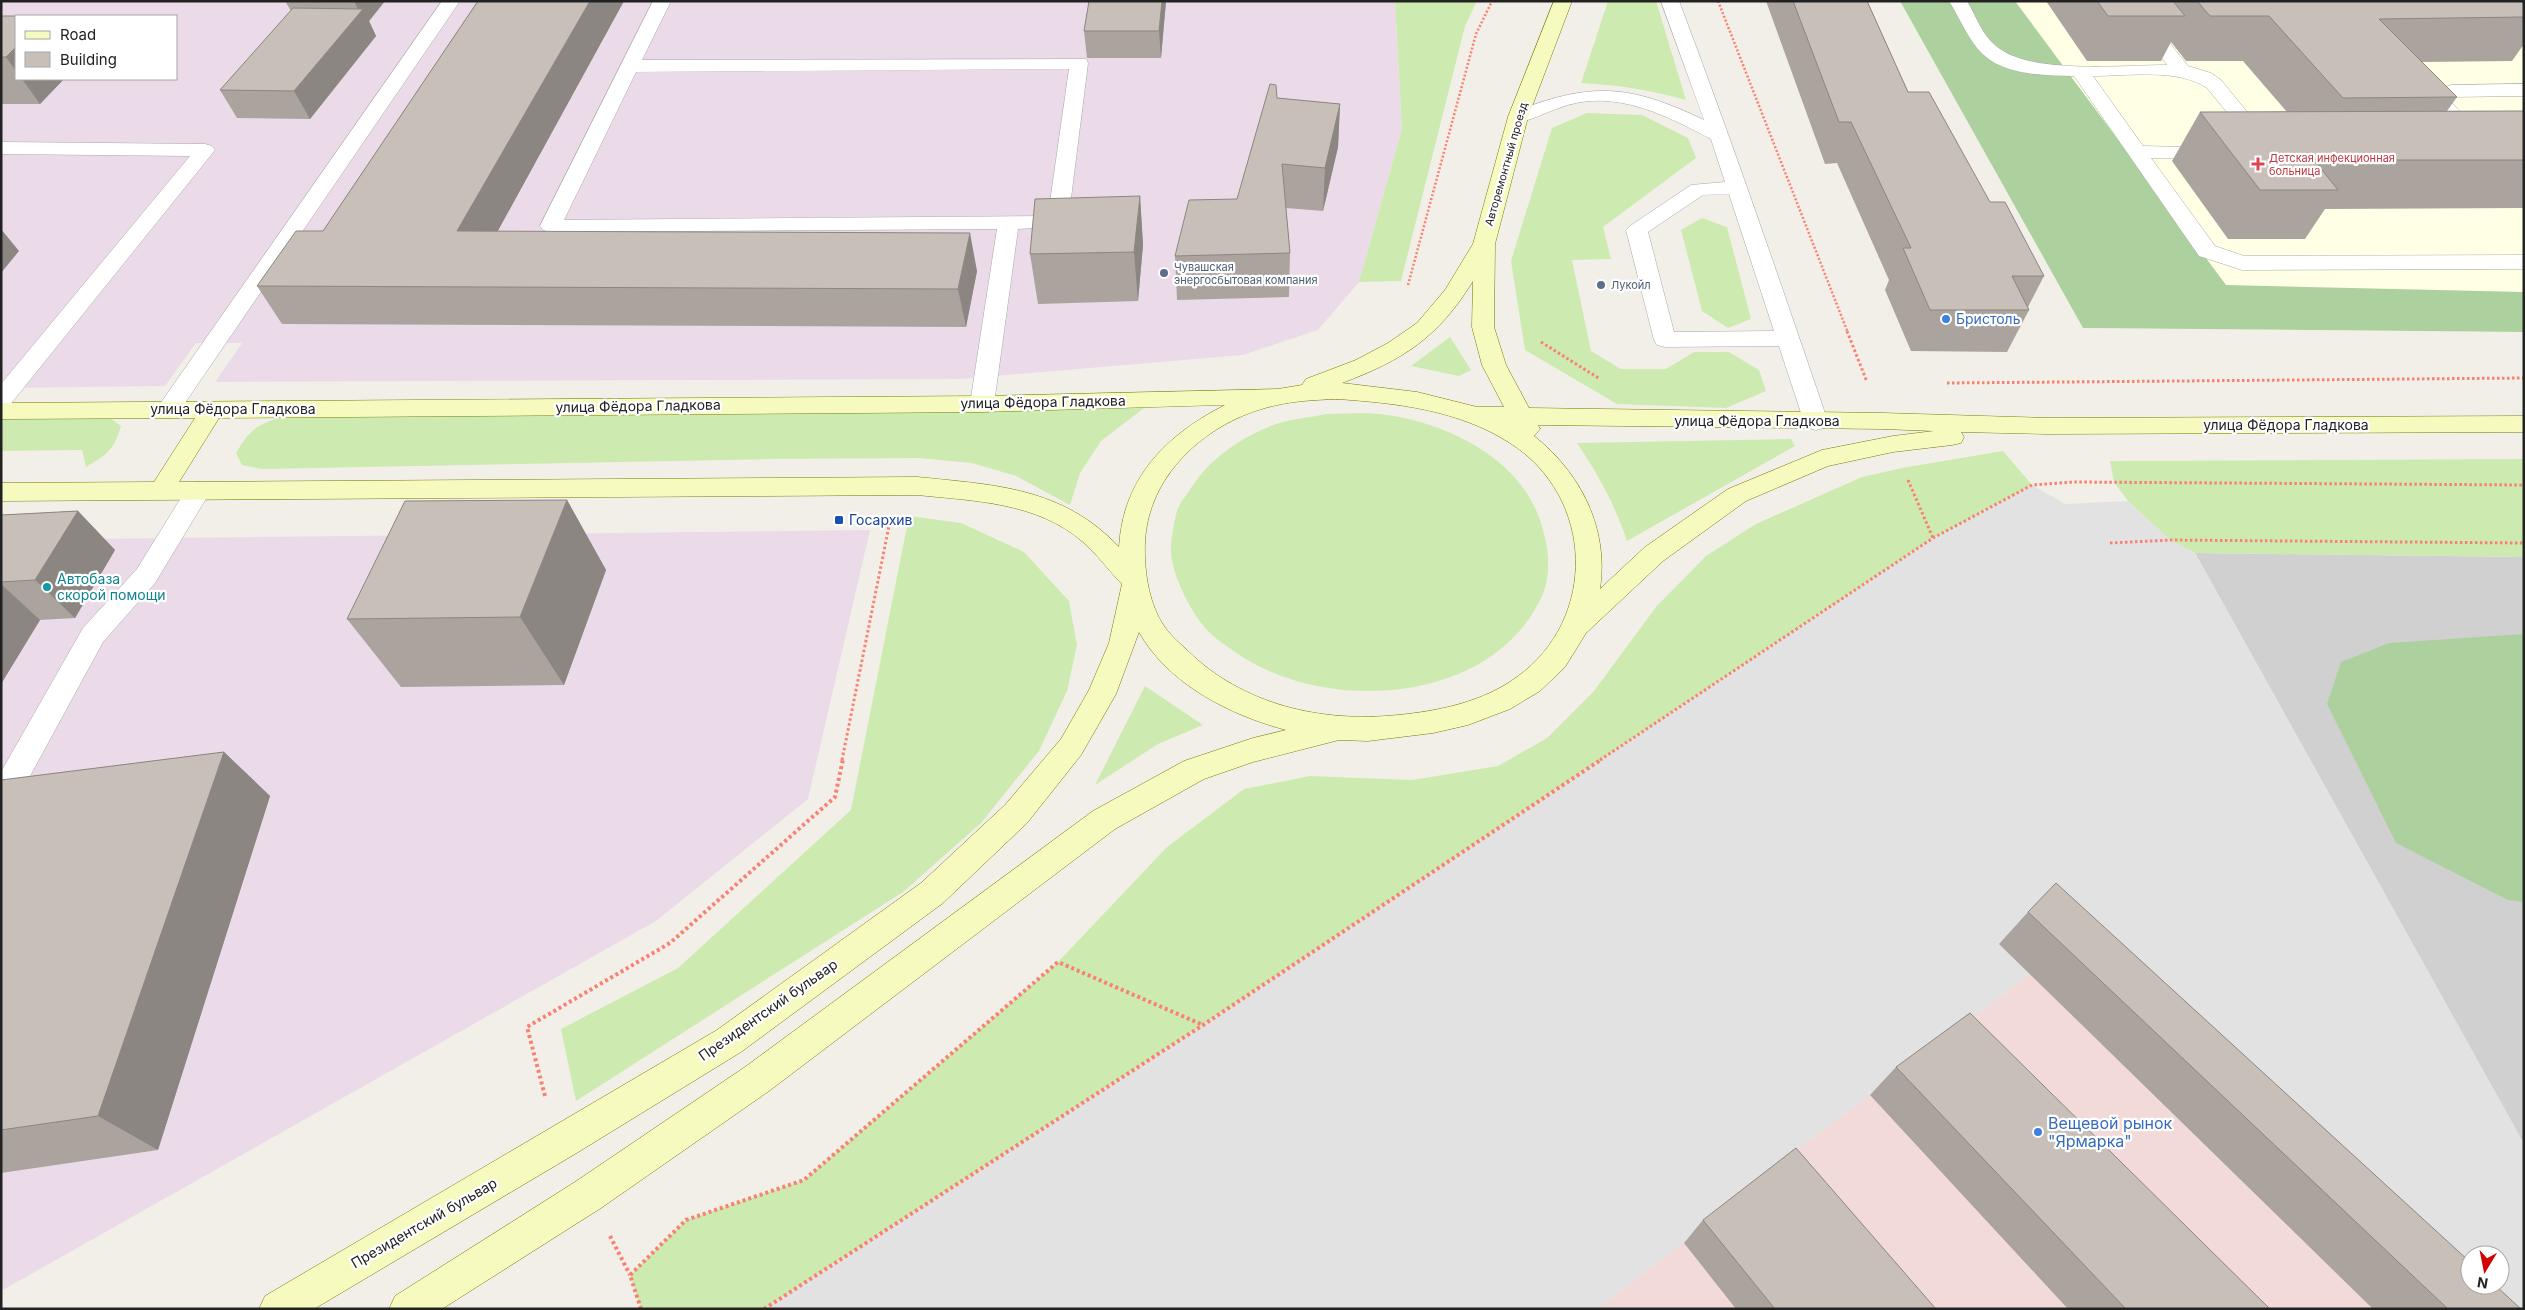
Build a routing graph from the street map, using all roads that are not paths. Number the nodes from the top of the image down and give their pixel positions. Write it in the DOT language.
graph roads {
  1 [pos="451,1"];
  2 [pos="662,1"];
  3 [pos="1564,1"];
  4 [pos="1670,1"];
  5 [pos="1958,1"];
  6 [pos="2127,1"];
  7 [pos="629,66"];
  8 [pos="2181,70"];
  9 [pos="2080,71"];
  10 [pos="2524,90"];
  11 [pos="1518,117"];
  12 [pos="1720,136"];
  13 [pos="1,148"];
  14 [pos="2457,150"];
  15 [pos="2138,152"];
  16 [pos="1737,188"];
  17 [pos="1008,223"];
  18 [pos="1484,244"];
  19 [pos="2524,262"];
  20 [pos="1788,338"];
  21 [pos="1284,395"];
  22 [pos="1,400"];
  23 [pos="982,404"];
  24 [pos="168,410"];
  25 [pos="212,410"];
  26 [pos="1,411"];
  27 [pos="1467,413"];
  28 [pos="1521,416"];
  29 [pos="1816,422"];
  30 [pos="2524,424"];
  31 [pos="2048,426"];
  32 [pos="1539,452"];
  33 [pos="161,491"];
  34 [pos="198,491"];
  35 [pos="1,492"];
  36 [pos="1134,584"];
  37 [pos="1578,626"];
  38 [pos="1339,729"];
  39 [pos="1,800"];
  40 [pos="278,1309"];
  41 [pos="408,1309"];
  1 -- 24 [label="lane"];
  2 -- 7 [label="lane"];
  3 -- 11 [label="main road, Авторемонтный проезд"];
  4 -- 12 [label="lane"];
  5 -- 9 [label="lane"];
  6 -- 8 [label="lane"];
  7 -- 17 [label="lane"];
  7 -- 17 [label="lane"];
  8 -- 9 [label="lane"];
  8 -- 15 [label="lane"];
  9 -- 15 [label="lane"];
  10 -- 14 [label="lane"];
  11 -- 12 [label="lane"];
  11 -- 18 [label="main road, Авторемонтный проезд"];
  12 -- 16 [label="lane"];
  13 -- 22 [label="lane"];
  15 -- 19 [label="lane"];
  16 -- 20 [label="lane"];
  16 -- 20 [label="lane"];
  17 -- 23 [label="lane"];
  18 -- 21 [label="main road, Авторемонтный проезд"];
  18 -- 28 [label="main road, Авторемонтный проезд"];
  20 -- 29 [label="lane"];
  21 -- 23 [label="main road, улица Фёдора Гладкова"];
  21 -- 27 [label="main road"];
  21 -- 36 [label="main road"];
  23 -- 25 [label="main road, улица Фёдора Гладкова"];
  24 -- 25 [label="main road, улица Фёдора Гладкова"];
  24 -- 26 [label="main road, улица Фёдора Гладкова"];
  25 -- 33 [label="main road"];
  27 -- 28 [label="main road, улица Фёдора Гладкова"];
  27 -- 32 [label="main road"];
  28 -- 29 [label="main road, улица Фёдора Гладкова"];
  28 -- 32 [label="main road, Авторемонтный проезд"];
  29 -- 31 [label="main road, улица Фёдора Гладкова"];
  30 -- 31 [label="main road, улица Фёдора Гладкова"];
  31 -- 37 [label="main road, улица Фёдора Гладкова"];
  32 -- 37 [label="main road"];
  33 -- 34 [label="main road"];
  33 -- 35 [label="main road"];
  34 -- 36 [label="main road"];
  34 -- 39 [label="lane"];
  36 -- 38 [label="main road"];
  36 -- 40 [label="main road, Президентский бульвар"];
  37 -- 38 [label="main road"];
  38 -- 41 [label="main road"];
}
